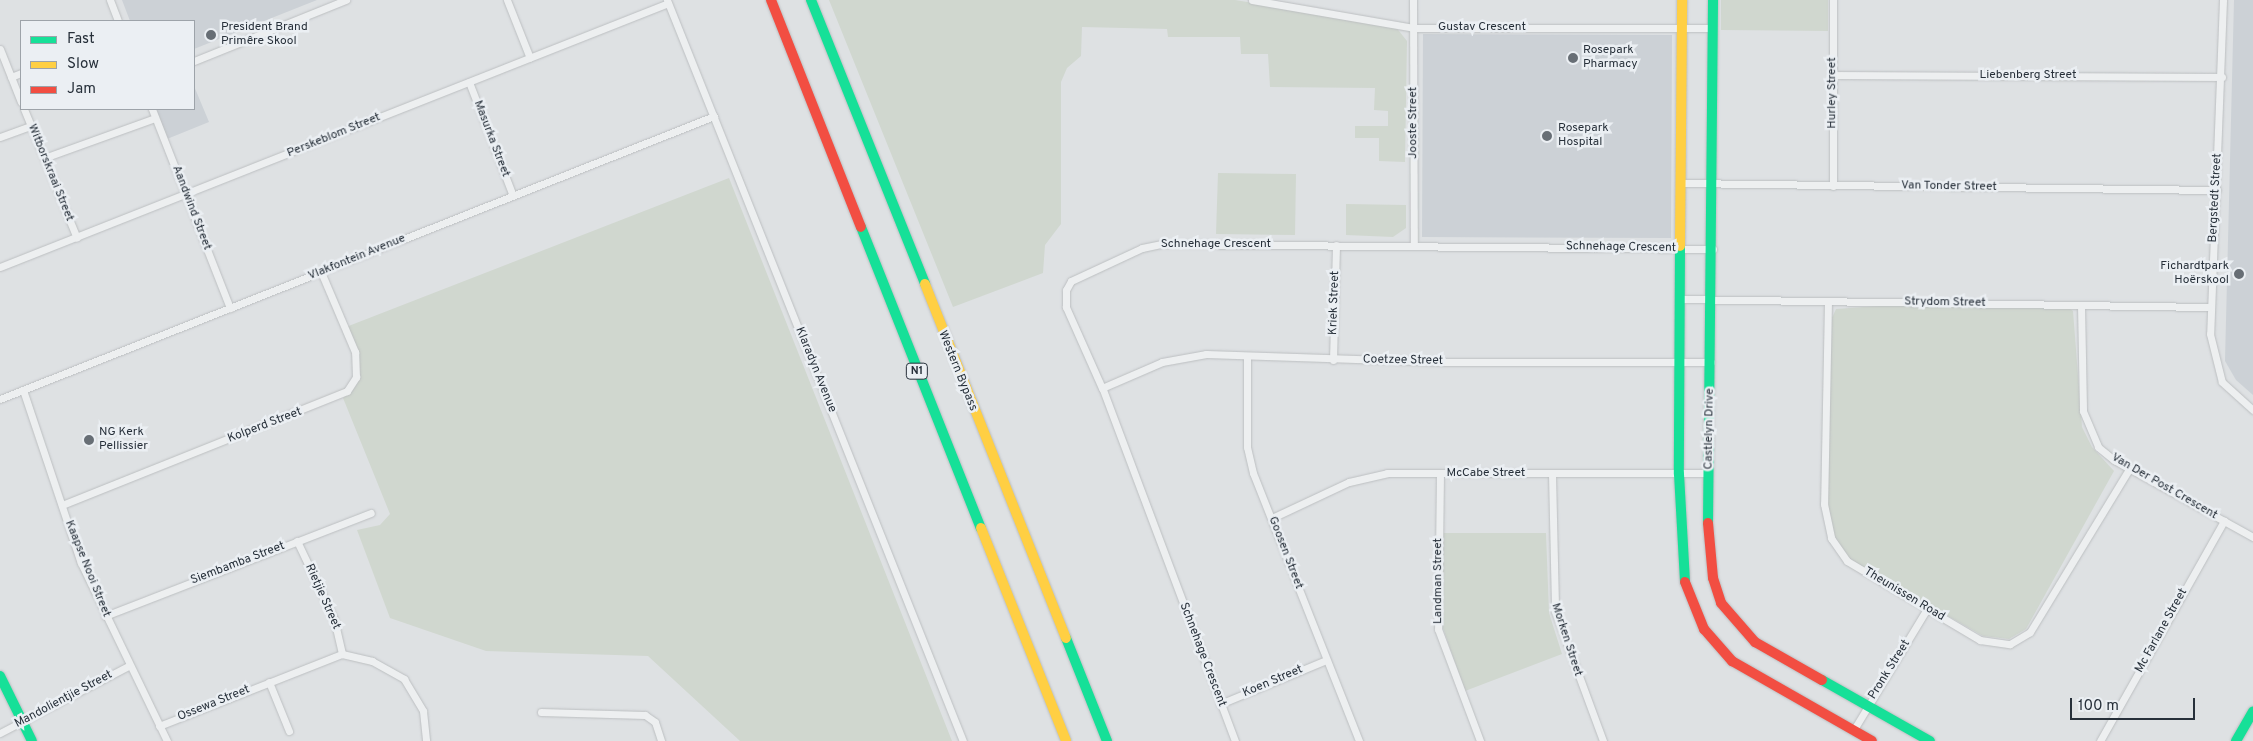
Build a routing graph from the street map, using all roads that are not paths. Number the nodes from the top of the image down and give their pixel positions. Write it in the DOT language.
graph roads {
  1 [pos="110,0"];
  2 [pos="346,0"];
  3 [pos="507,0"];
  4 [pos="771,0"];
  5 [pos="811,0"];
  6 [pos="1252,0"];
  7 [pos="1412,0"];
  8 [pos="1682,0"];
  9 [pos="1713,0"];
  10 [pos="1833,0"];
  11 [pos="2223,0"];
  12 [pos="668,1"];
  13 [pos="118,20"];
  14 [pos="1414,28"];
  15 [pos="1682,28"];
  16 [pos="1713,28"];
  17 [pos="0,49"];
  18 [pos="530,58"];
  19 [pos="195,60"];
  20 [pos="20,72"];
  21 [pos="1833,75"];
  22 [pos="11,76"];
  23 [pos="2222,77"];
  24 [pos="469,82"];
  25 [pos="20,99"];
  26 [pos="24,110"];
  27 [pos="152,110"];
  28 [pos="714,116"];
  29 [pos="155,118"];
  30 [pos="31,126"];
  31 [pos="0,138"];
  32 [pos="44,158"];
  33 [pos="1682,183"];
  34 [pos="1713,184"];
  35 [pos="1833,186"];
  36 [pos="2217,190"];
  37 [pos="186,195"];
  38 [pos="514,196"];
  39 [pos="76,238"];
  40 [pos="1336,245"];
  41 [pos="1414,246"];
  42 [pos="1681,248"];
  43 [pos="1713,250"];
  44 [pos="0,267"];
  45 [pos="321,272"];
  46 [pos="1681,299"];
  47 [pos="1712,299"];
  48 [pos="1828,301"];
  49 [pos="2081,305"];
  50 [pos="2210,306"];
  51 [pos="230,308"];
  52 [pos="1247,358"];
  53 [pos="1333,360"];
  54 [pos="1681,362"];
  55 [pos="1711,362"];
  56 [pos="1102,388"];
  57 [pos="23,390"];
  58 [pos="0,399"];
  59 [pos="2253,410"];
  60 [pos="2129,469"];
  61 [pos="1440,473"];
  62 [pos="1710,473"];
  63 [pos="1552,474"];
  64 [pos="1679,474"];
  65 [pos="62,505"];
  66 [pos="371,513"];
  67 [pos="1272,518"];
  68 [pos="2224,521"];
  69 [pos="2253,538"];
  70 [pos="297,541"];
  71 [pos="1927,609"];
  72 [pos="105,616"];
  73 [pos="342,654"];
  74 [pos="1326,660"];
  75 [pos="128,666"];
  76 [pos="0,676"];
  77 [pos="269,682"];
  78 [pos="1220,704"];
  79 [pos="1868,706"];
  80 [pos="2253,711"];
  81 [pos="541,712"];
  82 [pos="23,722"];
  83 [pos="159,726"];
  84 [pos="289,731"];
  85 [pos="1853,731"];
  86 [pos="0,733"];
  87 [pos="32,741"];
  88 [pos="166,741"];
  89 [pos="426,741"];
  90 [pos="661,741"];
  91 [pos="963,741"];
  92 [pos="1066,741"];
  93 [pos="1107,741"];
  94 [pos="1235,741"];
  95 [pos="1359,741"];
  96 [pos="1480,741"];
  97 [pos="1603,741"];
  98 [pos="1872,741"];
  99 [pos="1930,741"];
  100 [pos="2100,741"];
  101 [pos="2236,741"];
  1 -- 13 [label="street"];
  2 -- 19 [label="street"];
  3 -- 18 [label="street"];
  4 -- 92 [label="main road, N1"];
  5 -- 93 [label="main road, Western Bypass"];
  6 -- 14 [label="street, Gustav Crescent"];
  7 -- 14 [label="street, Jooste Street"];
  8 -- 15 [label="main road"];
  9 -- 16 [label="main road, Castlelyn Drive"];
  10 -- 21 [label="street, Hurley Street"];
  11 -- 23 [label="street, Bergstedt Street"];
  12 -- 18 [label="street, Perskeblom Street"];
  12 -- 28 [label="street, Klaradyn Avenue"];
  14 -- 15 [label="street, Gustav Crescent"];
  14 -- 41 [label="street, Jooste Street"];
  15 -- 16 [label="street, Gustav Crescent"];
  15 -- 33 [label="main road"];
  16 -- 34 [label="main road, Castlelyn Drive"];
  17 -- 22 [label="street"];
  18 -- 24 [label="street, Perskeblom Street"];
  20 -- 22 [label="street"];
  21 -- 23 [label="street, Liebenberg Street"];
  21 -- 35 [label="street, Hurley Street"];
  22 -- 25 [label="street"];
  23 -- 36 [label="street, Bergstedt Street"];
  24 -- 37 [label="street, Perskeblom Street"];
  24 -- 38 [label="street, Masurka Street"];
  26 -- 30 [label="street, Witborskraai Street"];
  27 -- 29 [label="street, Aandwind Street"];
  28 -- 38 [label="street, Vlakfontein Avenue"];
  28 -- 91 [label="street, Klaradyn Avenue"];
  29 -- 32 [label="street"];
  29 -- 37 [label="street, Aandwind Street"];
  30 -- 31 [label="street"];
  30 -- 32 [label="street, Witborskraai Street"];
  32 -- 39 [label="street, Witborskraai Street"];
  33 -- 34 [label="street, Van Tonder Street"];
  33 -- 42 [label="main road"];
  34 -- 35 [label="street, Van Tonder Street"];
  34 -- 43 [label="main road, Castlelyn Drive"];
  35 -- 36 [label="street, Van Tonder Street"];
  36 -- 50 [label="street, Bergstedt Street"];
  37 -- 39 [label="street, Perskeblom Street"];
  37 -- 51 [label="street, Aandwind Street"];
  38 -- 45 [label="street, Vlakfontein Avenue"];
  39 -- 44 [label="street, Perskeblom Street"];
  40 -- 41 [label="street, Schnehage Crescent"];
  40 -- 53 [label="street, Kriek Street"];
  40 -- 56 [label="street, Schnehage Crescent"];
  41 -- 42 [label="street, Schnehage Crescent"];
  42 -- 43 [label="street, Schnehage Crescent"];
  42 -- 46 [label="main road"];
  43 -- 47 [label="main road, Castlelyn Drive"];
  45 -- 51 [label="street, Vlakfontein Avenue"];
  45 -- 65 [label="street, Kolperd Street"];
  46 -- 47 [label="street, Strydom Street"];
  46 -- 54 [label="main road"];
  47 -- 48 [label="street, Strydom Street"];
  47 -- 55 [label="main road, Castlelyn Drive"];
  48 -- 49 [label="street, Strydom Street"];
  48 -- 71 [label="street, Theunissen Road"];
  49 -- 50 [label="street, Strydom Street"];
  49 -- 60 [label="street, Van Der Post Crescent"];
  50 -- 59 [label="street, Bergstedt Street"];
  51 -- 57 [label="street, Vlakfontein Avenue"];
  52 -- 53 [label="street, Coetzee Street"];
  52 -- 56 [label="street, Coetzee Street"];
  52 -- 67 [label="street, Goosen Street"];
  53 -- 54 [label="street, Coetzee Street"];
  54 -- 55 [label="street, Coetzee Street"];
  54 -- 64 [label="main road"];
  55 -- 62 [label="main road, Castlelyn Drive"];
  56 -- 78 [label="street, Schnehage Crescent"];
  57 -- 58 [label="street, Vlakfontein Avenue"];
  57 -- 65 [label="street, Kaapse Nooi Street"];
  60 -- 68 [label="street, Van Der Post Crescent"];
  60 -- 71 [label="street, Theunissen Road"];
  61 -- 63 [label="street, McCabe Street"];
  61 -- 67 [label="street, McCabe Street"];
  61 -- 96 [label="street, Landman Street"];
  62 -- 64 [label="street, McCabe Street"];
  62 -- 79 [label="main road, Castlelyn Drive"];
  63 -- 64 [label="street, McCabe Street"];
  63 -- 97 [label="street, Morken Street"];
  64 -- 85 [label="main road"];
  65 -- 72 [label="street, Kaapse Nooi Street"];
  66 -- 70 [label="street, Siembamba Street"];
  67 -- 74 [label="street, Goosen Street"];
  68 -- 69 [label="street, Van Der Post Crescent"];
  68 -- 100 [label="street, Mc Farlane Street"];
  70 -- 72 [label="street, Siembamba Street"];
  70 -- 73 [label="street, Rietjie Street"];
  71 -- 79 [label="street, Pronk Street"];
  72 -- 75 [label="street, Kaapse Nooi Street"];
  73 -- 77 [label="street, Ossewa Street"];
  73 -- 89 [label="street"];
  74 -- 78 [label="street, Koen Street"];
  74 -- 95 [label="street, Goosen Street"];
  75 -- 82 [label="street, Mandolientjie Street"];
  75 -- 83 [label="street, Kaapse Nooi Street"];
  76 -- 82 [label="main road"];
  77 -- 83 [label="street, Ossewa Street"];
  77 -- 84 [label="street"];
  78 -- 94 [label="street, Schnehage Crescent"];
  79 -- 85 [label="street, Pronk Street"];
  79 -- 99 [label="main road, Castlelyn Drive"];
  80 -- 101 [label="main road"];
  81 -- 90 [label="street"];
  82 -- 86 [label="street, Mandolientjie Street"];
  82 -- 87 [label="main road"];
  83 -- 88 [label="street, Kaapse Nooi Street"];
  85 -- 98 [label="main road"];
}
